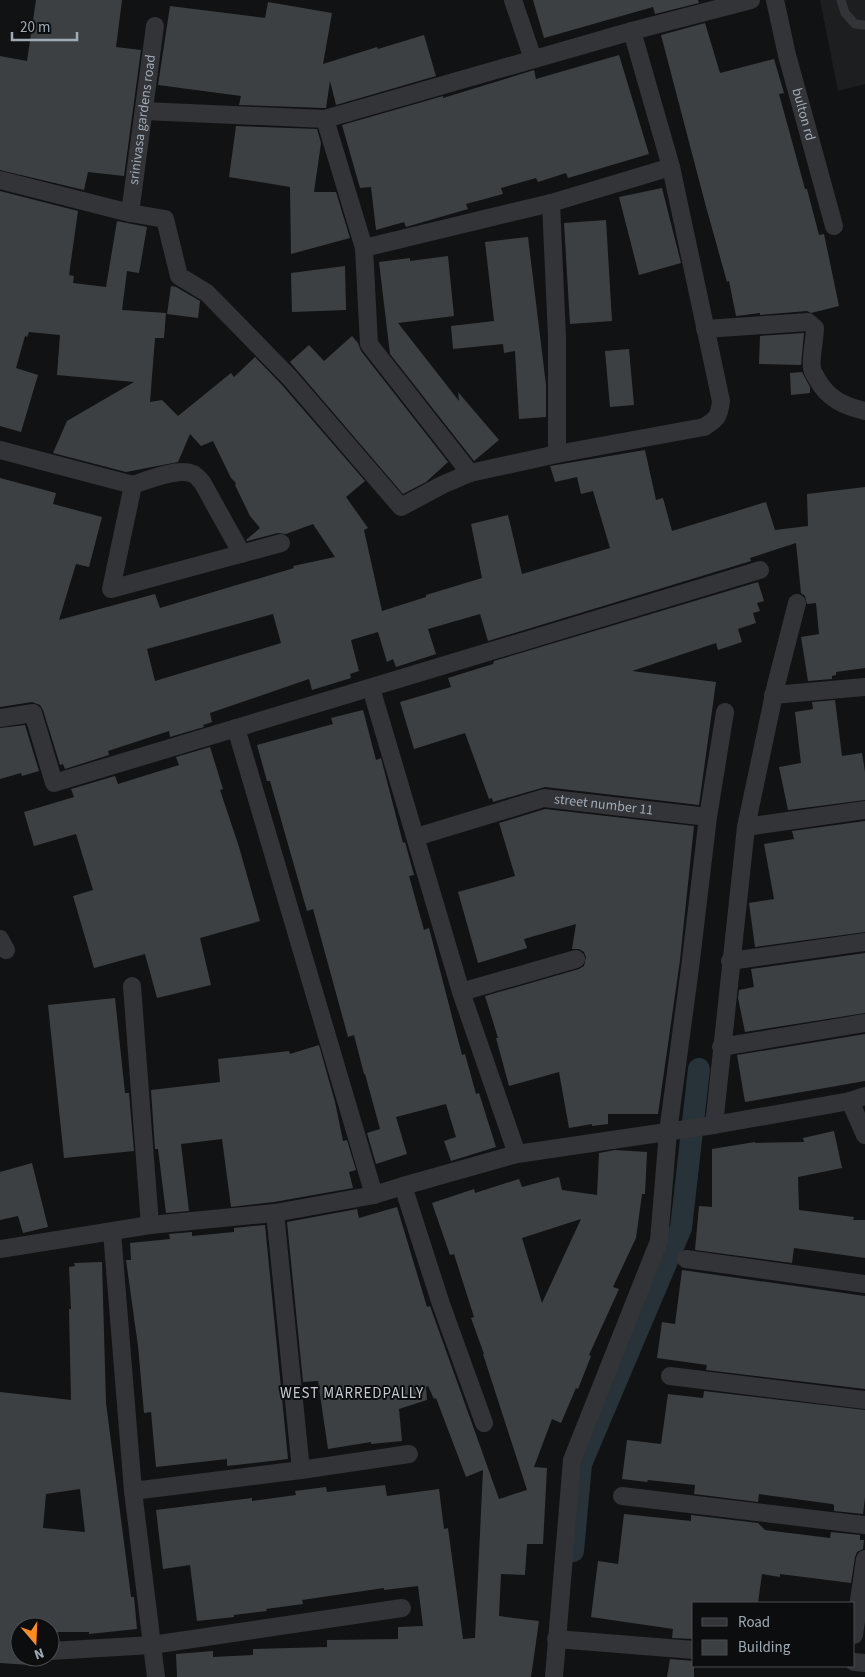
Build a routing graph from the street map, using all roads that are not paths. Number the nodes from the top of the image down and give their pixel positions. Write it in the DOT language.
graph roads {
  1 [pos="513,0"];
  2 [pos="751,0"];
  3 [pos="775,0"];
  4 [pos="841,0"];
  5 [pos="865,24"];
  6 [pos="155,26"];
  7 [pos="632,31"];
  8 [pos="533,59"];
  9 [pos="144,111"];
  10 [pos="325,119"];
  11 [pos="671,167"];
  12 [pos="0,180"];
  13 [pos="551,203"];
  14 [pos="130,214"];
  15 [pos="834,226"];
  16 [pos="364,248"];
  17 [pos="705,329"];
  18 [pos="865,411"];
  19 [pos="0,450"];
  20 [pos="557,454"];
  21 [pos="470,473"];
  22 [pos="133,485"];
  23 [pos="281,543"];
  24 [pos="242,554"];
  25 [pos="760,570"];
  26 [pos="796,603"];
  27 [pos="865,687"];
  28 [pos="371,688"];
  29 [pos="774,695"];
  30 [pos="725,712"];
  31 [pos="0,718"];
  32 [pos="236,728"];
  33 [pos="865,810"];
  34 [pos="708,817"];
  35 [pos="746,827"];
  36 [pos="416,837"];
  37 [pos="865,942"];
  38 [pos="576,958"];
  39 [pos="730,961"];
  40 [pos="132,986"];
  41 [pos="460,992"];
  42 [pos="865,1023"];
  43 [pos="721,1047"];
  44 [pos="858,1099"];
  45 [pos="708,1126"];
  46 [pos="674,1131"];
  47 [pos="865,1135"];
  48 [pos="518,1154"];
  49 [pos="403,1186"];
  50 [pos="374,1195"];
  51 [pos="275,1213"];
  52 [pos="150,1225"];
  53 [pos="112,1232"];
  54 [pos="0,1249"];
  55 [pos="686,1259"];
  56 [pos="865,1284"];
  57 [pos="670,1376"];
  58 [pos="865,1400"];
  59 [pos="484,1423"];
  60 [pos="409,1454"];
  61 [pos="301,1470"];
  62 [pos="133,1491"];
  63 [pos="622,1496"];
  64 [pos="865,1525"];
  65 [pos="865,1559"];
  66 [pos="402,1608"];
  67 [pos="855,1628"];
  68 [pos="564,1640"];
  69 [pos="152,1645"];
  70 [pos="60,1650"];
  71 [pos="692,1650"];
  72 [pos="156,1677"];
  73 [pos="554,1677"];
  1 -- 8 [label="street"];
  2 -- 7 [label="street"];
  3 -- 15 [label="street, bulton rd"];
  4 -- 5 [label="lane"];
  6 -- 9 [label="street, srinivasa gardens road"];
  7 -- 8 [label="street"];
  7 -- 11 [label="street"];
  8 -- 10 [label="street"];
  9 -- 10 [label="street"];
  9 -- 14 [label="street, srinivasa gardens road"];
  10 -- 16 [label="street"];
  11 -- 13 [label="street"];
  11 -- 17 [label="street"];
  12 -- 14 [label="street"];
  13 -- 16 [label="street"];
  13 -- 20 [label="street"];
  14 -- 21 [label="street"];
  16 -- 21 [label="street"];
  17 -- 18 [label="street"];
  17 -- 20 [label="street"];
  19 -- 22 [label="street"];
  20 -- 21 [label="street"];
  22 -- 24 [label="street"];
  22 -- 24 [label="street"];
  23 -- 24 [label="street"];
  25 -- 28 [label="street"];
  26 -- 29 [label="street"];
  27 -- 29 [label="street"];
  28 -- 32 [label="street"];
  28 -- 36 [label="street"];
  29 -- 35 [label="street"];
  30 -- 34 [label="street"];
  31 -- 32 [label="street"];
  32 -- 50 [label="street"];
  33 -- 35 [label="street"];
  34 -- 36 [label="street, street number 11"];
  34 -- 46 [label="street"];
  35 -- 39 [label="street"];
  36 -- 41 [label="street"];
  37 -- 39 [label="street"];
  38 -- 41 [label="street"];
  39 -- 43 [label="street"];
  40 -- 52 [label="street"];
  41 -- 48 [label="street"];
  42 -- 43 [label="street"];
  43 -- 45 [label="street"];
  44 -- 45 [label="street"];
  44 -- 47 [label="street"];
  45 -- 46 [label="street"];
  46 -- 48 [label="street"];
  46 -- 68 [label="street"];
  48 -- 49 [label="street"];
  49 -- 50 [label="street"];
  49 -- 59 [label="street"];
  50 -- 51 [label="street"];
  51 -- 52 [label="street"];
  51 -- 61 [label="street"];
  52 -- 53 [label="street"];
  53 -- 54 [label="street"];
  53 -- 62 [label="street"];
  55 -- 56 [label="street"];
  57 -- 58 [label="street"];
  60 -- 61 [label="street"];
  61 -- 62 [label="street"];
  62 -- 69 [label="street"];
  63 -- 64 [label="street"];
  65 -- 67 [label="street"];
  66 -- 69 [label="street"];
  68 -- 71 [label="street"];
  68 -- 73 [label="street"];
  69 -- 70 [label="street"];
  69 -- 72 [label="street"];
}
